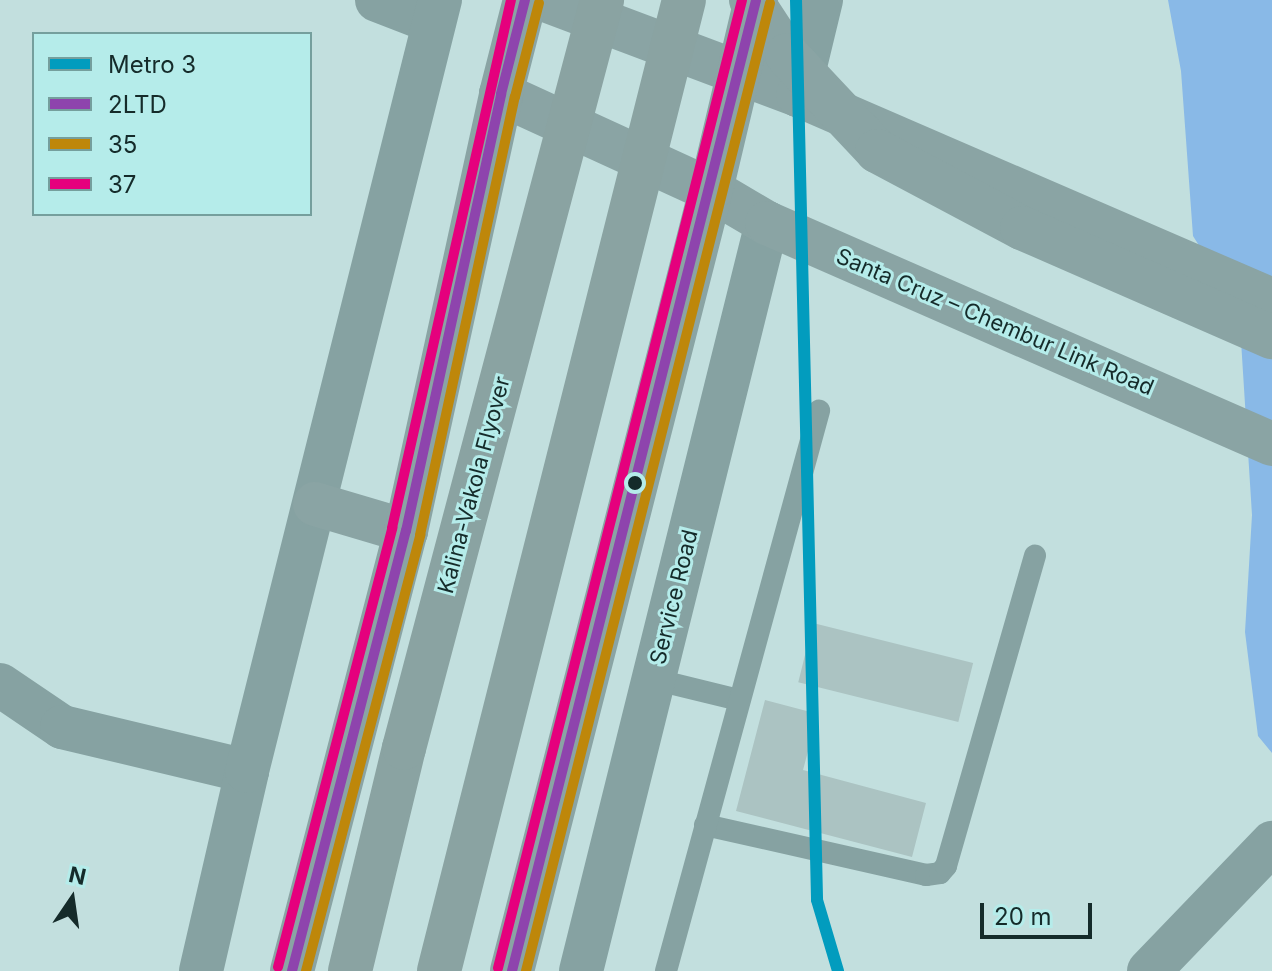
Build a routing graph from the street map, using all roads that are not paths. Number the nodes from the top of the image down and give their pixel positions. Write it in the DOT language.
graph roads {
  1 [pos="377,0"];
  2 [pos="525,0"];
  3 [pos="545,0"];
  4 [pos="602,0"];
  5 [pos="684,0"];
  6 [pos="754,0"];
  7 [pos="821,0"];
  8 [pos="437,11"];
  9 [pos="738,72"];
  10 [pos="501,94"];
  11 [pos="798,95"];
  12 [pos="711,190"];
  13 [pos="767,223"];
  14 [pos="1272,300"];
  15 [pos="1272,337"];
  16 [pos="819,411"];
  17 [pos="1272,444"];
  18 [pos="315,504"];
  19 [pos="406,531"];
  20 [pos="1035,555"];
  21 [pos="653,679"];
  22 [pos="0,685"];
  23 [pos="739,700"];
  24 [pos="247,771"];
  25 [pos="705,825"];
  26 [pos="1272,843"];
  27 [pos="201,971"];
  28 [pos="292,971"];
  29 [pos="350,971"];
  30 [pos="439,971"];
  31 [pos="512,971"];
  32 [pos="581,971"];
  33 [pos="666,971"];
  34 [pos="1149,971"];
  1 -- 8 [label="street"];
  2 -- 10 [label="highway"];
  3 -- 9 [label="highway"];
  4 -- 29 [label="highway, Kalina-Vakola Flyover, bridge"];
  5 -- 30 [label="highway, bridge"];
  6 -- 9 [label="highway"];
  6 -- 15 [label="highway, bridge"];
  7 -- 11 [label="street"];
  8 -- 18 [label="street"];
  9 -- 11 [label="highway"];
  9 -- 12 [label="highway"];
  10 -- 12 [label="highway, Santa Cruz – Chembur Link Road"];
  10 -- 19 [label="highway"];
  11 -- 14 [label="highway"];
  12 -- 13 [label="highway, Santa Cruz – Chembur Link Road"];
  12 -- 31 [label="highway"];
  13 -- 17 [label="highway, Santa Cruz – Chembur Link Road"];
  13 -- 21 [label="street, Service Road"];
  16 -- 23 [label="lane"];
  18 -- 19 [label="highway"];
  18 -- 24 [label="street"];
  19 -- 28 [label="highway"];
  20 -- 25 [label="lane"];
  21 -- 23 [label="lane"];
  21 -- 32 [label="street, Service Road"];
  22 -- 24 [label="street"];
  23 -- 25 [label="lane"];
  24 -- 27 [label="street"];
  25 -- 33 [label="lane"];
  26 -- 34 [label="street"];
}
